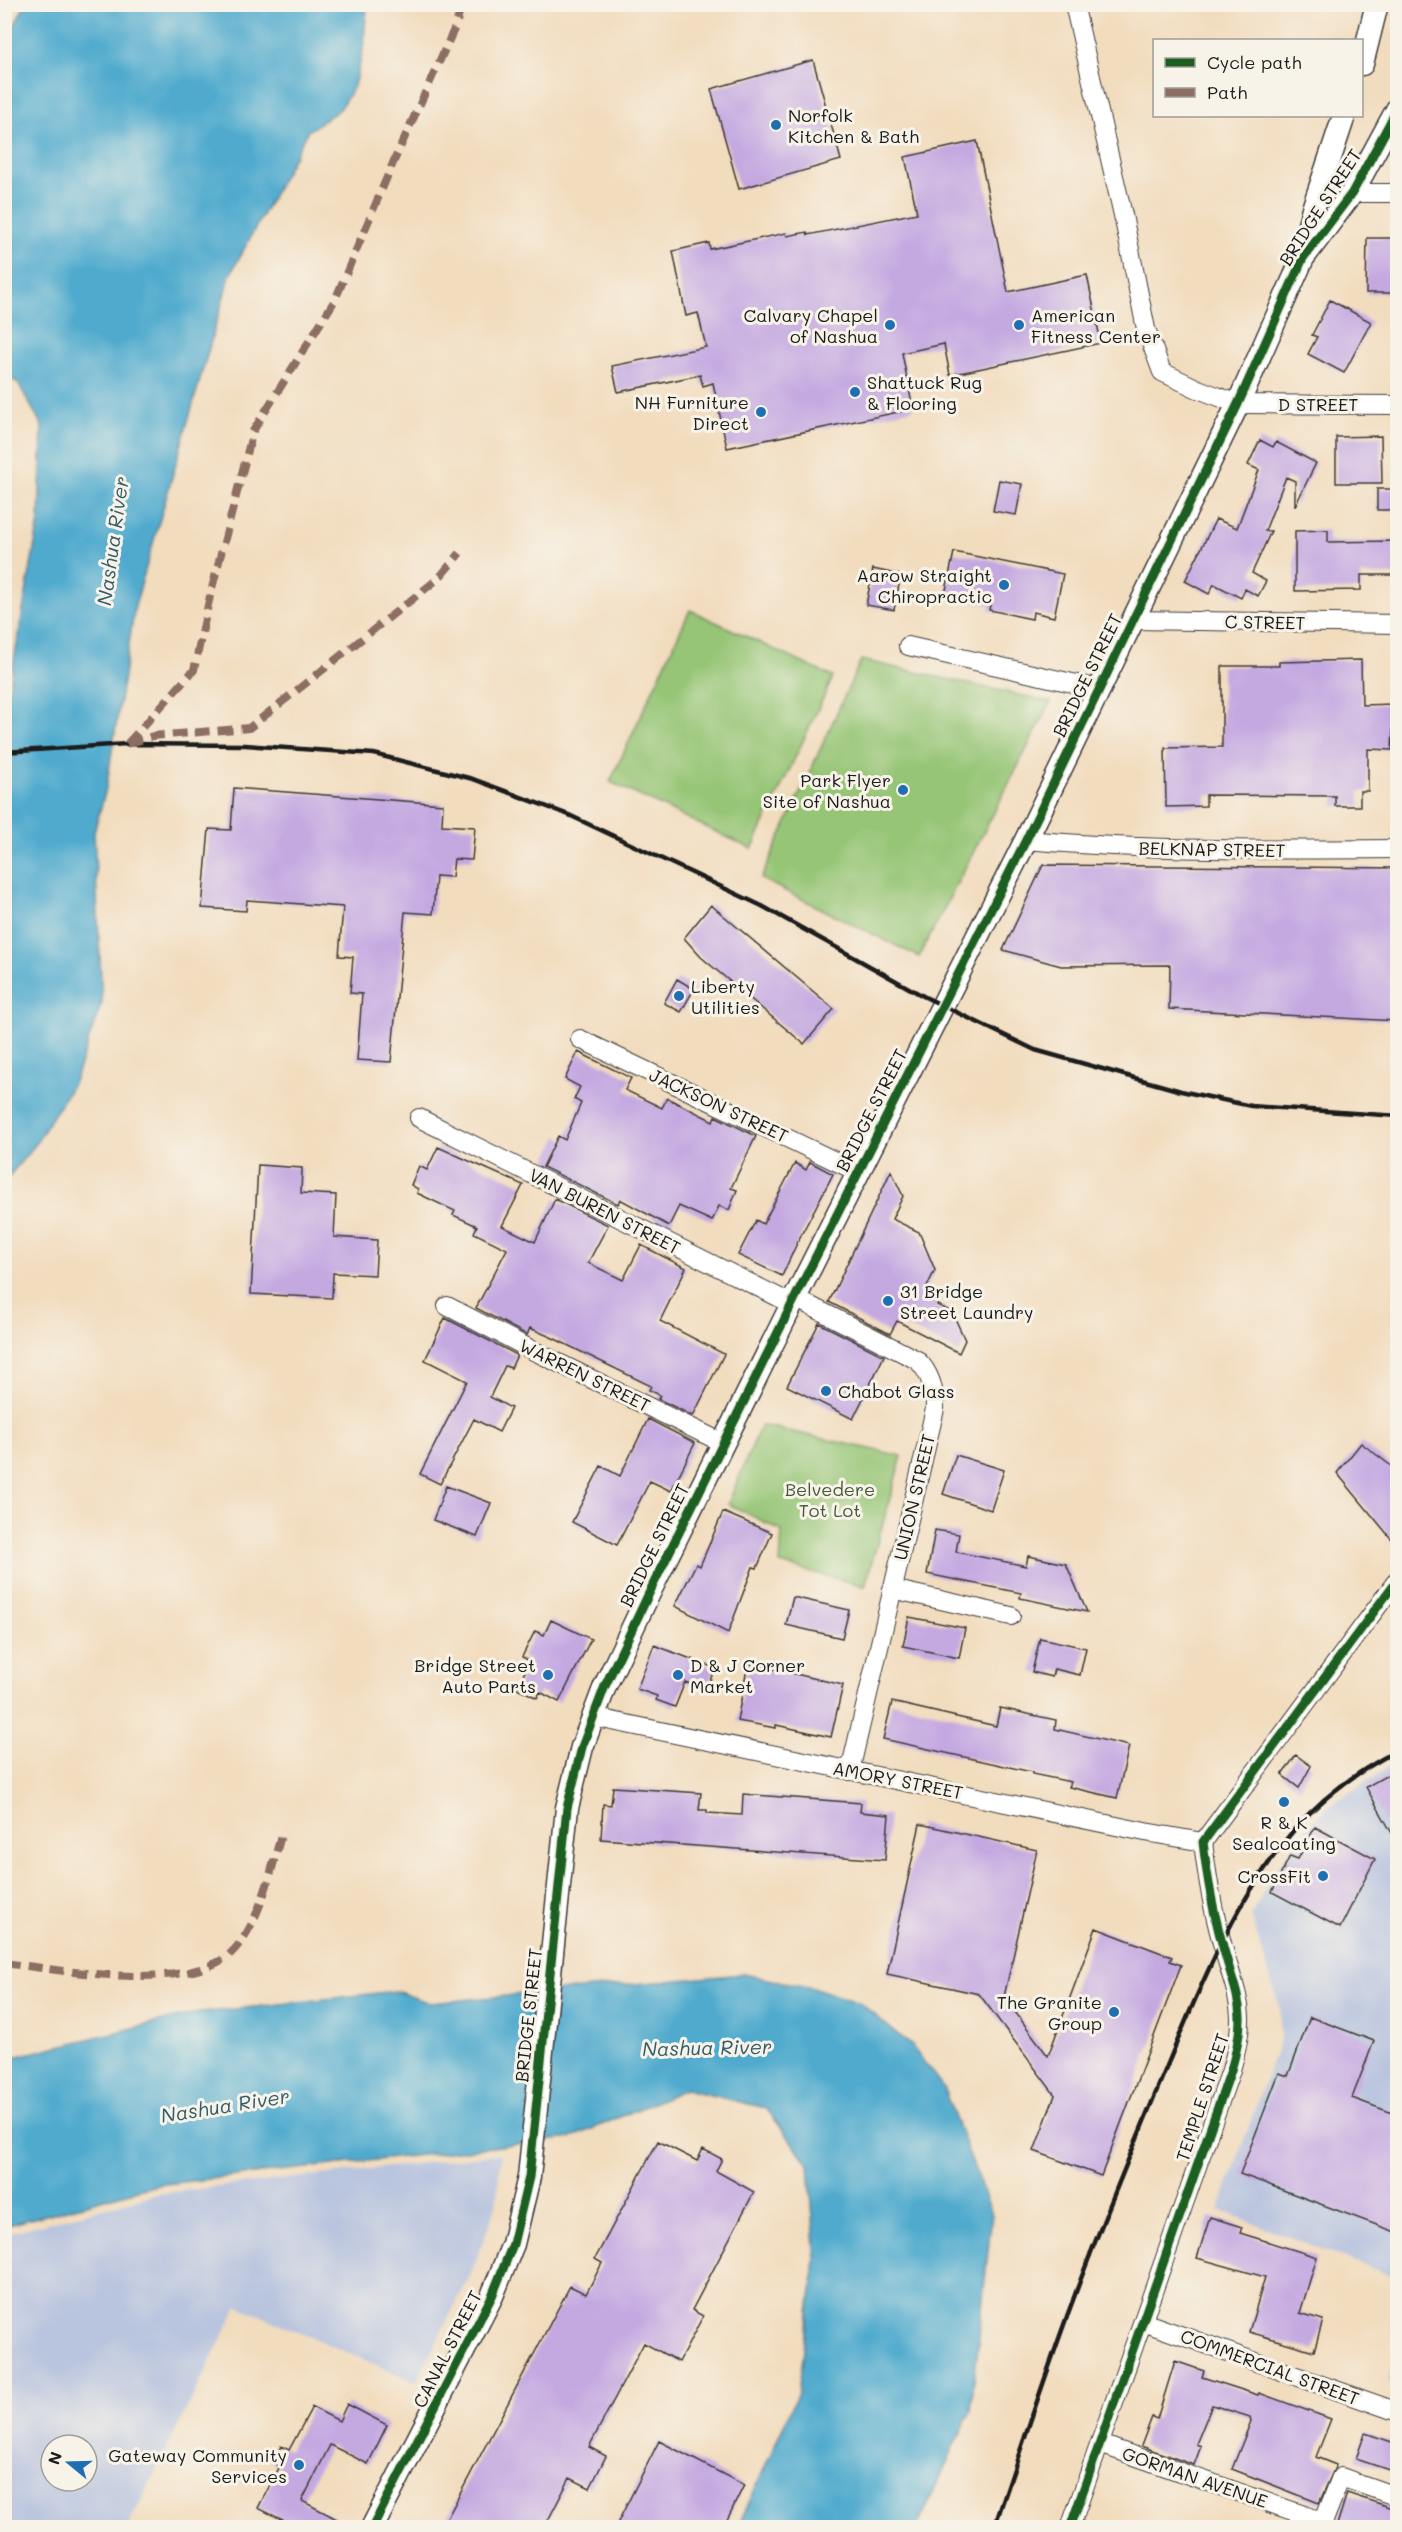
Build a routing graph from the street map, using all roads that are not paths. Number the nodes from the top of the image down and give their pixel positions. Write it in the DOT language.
graph roads {
  1 [pos="1074,4"];
  2 [pos="1377,4"];
  3 [pos="1363,60"];
  4 [pos="1398,108"];
  5 [pos="1344,117"];
  6 [pos="1352,193"];
  7 [pos="1398,193"];
  8 [pos="1303,258"];
  9 [pos="1238,404"];
  10 [pos="1398,405"];
  11 [pos="1132,620"];
  12 [pos="1398,624"];
  13 [pos="908,646"];
  14 [pos="1099,689"];
  15 [pos="1026,840"];
  16 [pos="1398,849"];
  17 [pos="580,1039"];
  18 [pos="419,1118"];
  19 [pos="858,1172"];
  20 [pos="793,1301"];
  21 [pos="447,1306"];
  22 [pos="723,1443"];
  23 [pos="1398,1579"];
  24 [pos="892,1589"];
  25 [pos="1011,1616"];
  26 [pos="593,1717"];
  27 [pos="850,1771"];
  28 [pos="1203,1842"];
  29 [pos="529,2177"];
  30 [pos="1143,2322"];
  31 [pos="1398,2412"];
  32 [pos="1100,2444"];
  33 [pos="1398,2497"];
  34 [pos="1322,2525"];
  35 [pos="372,2528"];
  36 [pos="1070,2528"];
  1 -- 9 [label="street"];
  2 -- 3 [label="street"];
  4 -- 6 [label="street, BRIDGE STREET"];
  5 -- 8 [label="street, BRIDGE STREET"];
  6 -- 7 [label="street"];
  6 -- 8 [label="street, BRIDGE STREET"];
  8 -- 9 [label="street, BRIDGE STREET"];
  9 -- 10 [label="street, D STREET"];
  9 -- 11 [label="street, BRIDGE STREET"];
  11 -- 12 [label="street, C STREET"];
  11 -- 14 [label="street, BRIDGE STREET"];
  13 -- 14 [label="street"];
  14 -- 15 [label="street, BRIDGE STREET"];
  15 -- 16 [label="street, BELKNAP STREET"];
  15 -- 19 [label="street, BRIDGE STREET"];
  17 -- 19 [label="street, JACKSON STREET"];
  18 -- 20 [label="street, VAN BUREN STREET"];
  19 -- 20 [label="street, BRIDGE STREET"];
  20 -- 22 [label="street, BRIDGE STREET"];
  20 -- 24 [label="street, UNION STREET"];
  21 -- 22 [label="street, WARREN STREET"];
  22 -- 26 [label="street, BRIDGE STREET"];
  23 -- 28 [label="street"];
  24 -- 25 [label="street"];
  24 -- 27 [label="street, UNION STREET"];
  26 -- 27 [label="street, AMORY STREET"];
  26 -- 29 [label="street, BRIDGE STREET"];
  27 -- 28 [label="street, AMORY STREET"];
  28 -- 30 [label="street, TEMPLE STREET"];
  29 -- 35 [label="street, CANAL STREET"];
  30 -- 31 [label="street, COMMERCIAL STREET"];
  30 -- 32 [label="street, TEMPLE STREET"];
  32 -- 34 [label="street, GORMAN AVENUE"];
  32 -- 36 [label="street, TEMPLE STREET"];
  33 -- 34 [label="street"];
}
